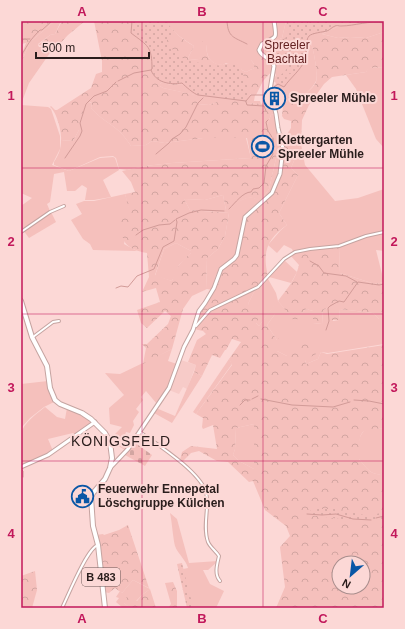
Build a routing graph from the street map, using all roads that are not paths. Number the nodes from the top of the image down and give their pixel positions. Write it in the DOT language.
graph roads {
  1 [pos="274,21"];
  2 [pos="64,206"];
  3 [pos="21,232"];
  4 [pos="384,232"];
  5 [pos="21,301"];
  6 [pos="59,321"];
  7 [pos="193,328"];
  8 [pos="32,337"];
  9 [pos="95,422"];
  10 [pos="140,432"];
  11 [pos="21,467"];
  12 [pos="110,468"];
  13 [pos="98,545"];
  14 [pos="220,581"];
  15 [pos="62,608"];
  16 [pos="105,608"];
  1 -- 7 [label="street"];
  2 -- 3 [label="street"];
  4 -- 7 [label="street"];
  5 -- 8 [label="main road"];
  6 -- 8 [label="street"];
  7 -- 10 [label="street"];
  8 -- 9 [label="main road"];
  9 -- 11 [label="street"];
  9 -- 12 [label="main road"];
  10 -- 12 [label="street"];
  10 -- 14 [label="street"];
  12 -- 13 [label="main road, B 483"];
  13 -- 15 [label="street"];
  13 -- 16 [label="main road, B 483"];
}
